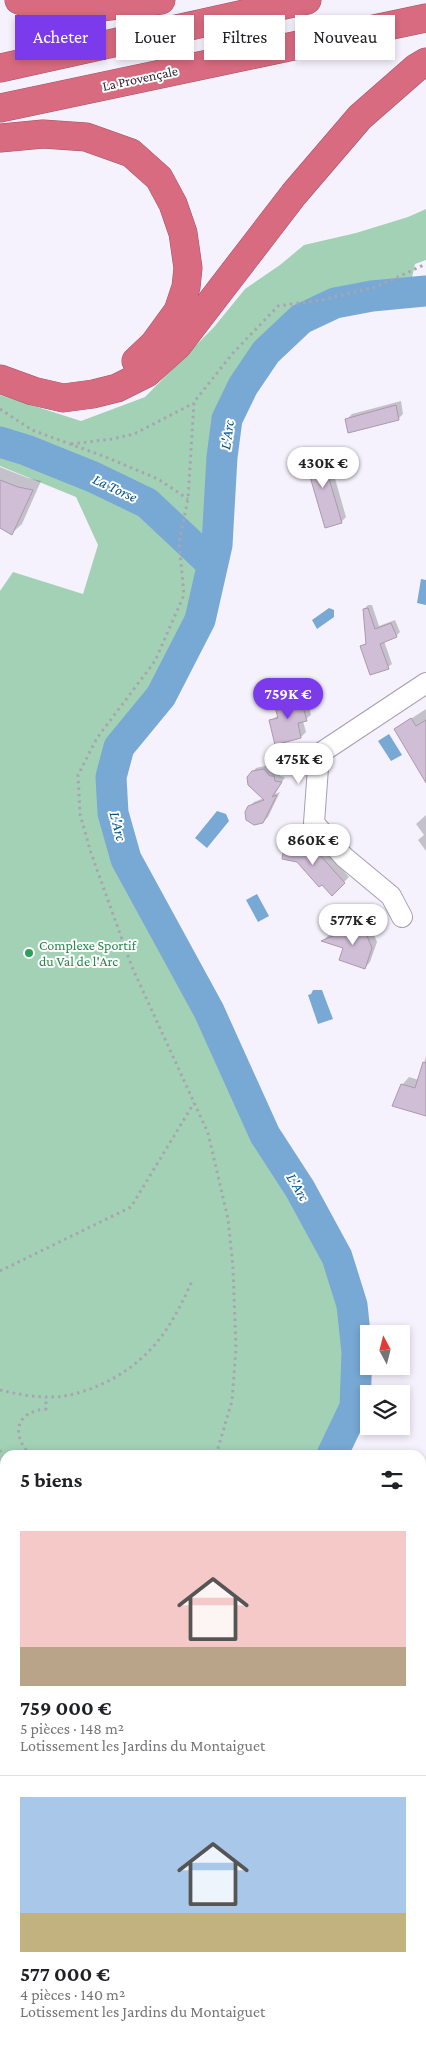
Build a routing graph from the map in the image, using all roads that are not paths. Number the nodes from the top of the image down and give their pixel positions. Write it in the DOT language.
graph roads {
  1 [pos="19,0"];
  2 [pos="160,0"];
  3 [pos="307,0"];
  4 [pos="426,18"];
  5 [pos="426,62"];
  6 [pos="0,68"];
  7 [pos="0,108"];
  8 [pos="0,138"];
  9 [pos="0,363"];
  10 [pos="0,379"];
  11 [pos="426,683"];
  12 [pos="402,917"];
  1 -- 2 [label="highway"];
  3 -- 6 [label="highway"];
  4 -- 7 [label="highway, La Provençale"];
  5 -- 10 [label="highway"];
  8 -- 9 [label="highway"];
  11 -- 12 [label="street"];
}
